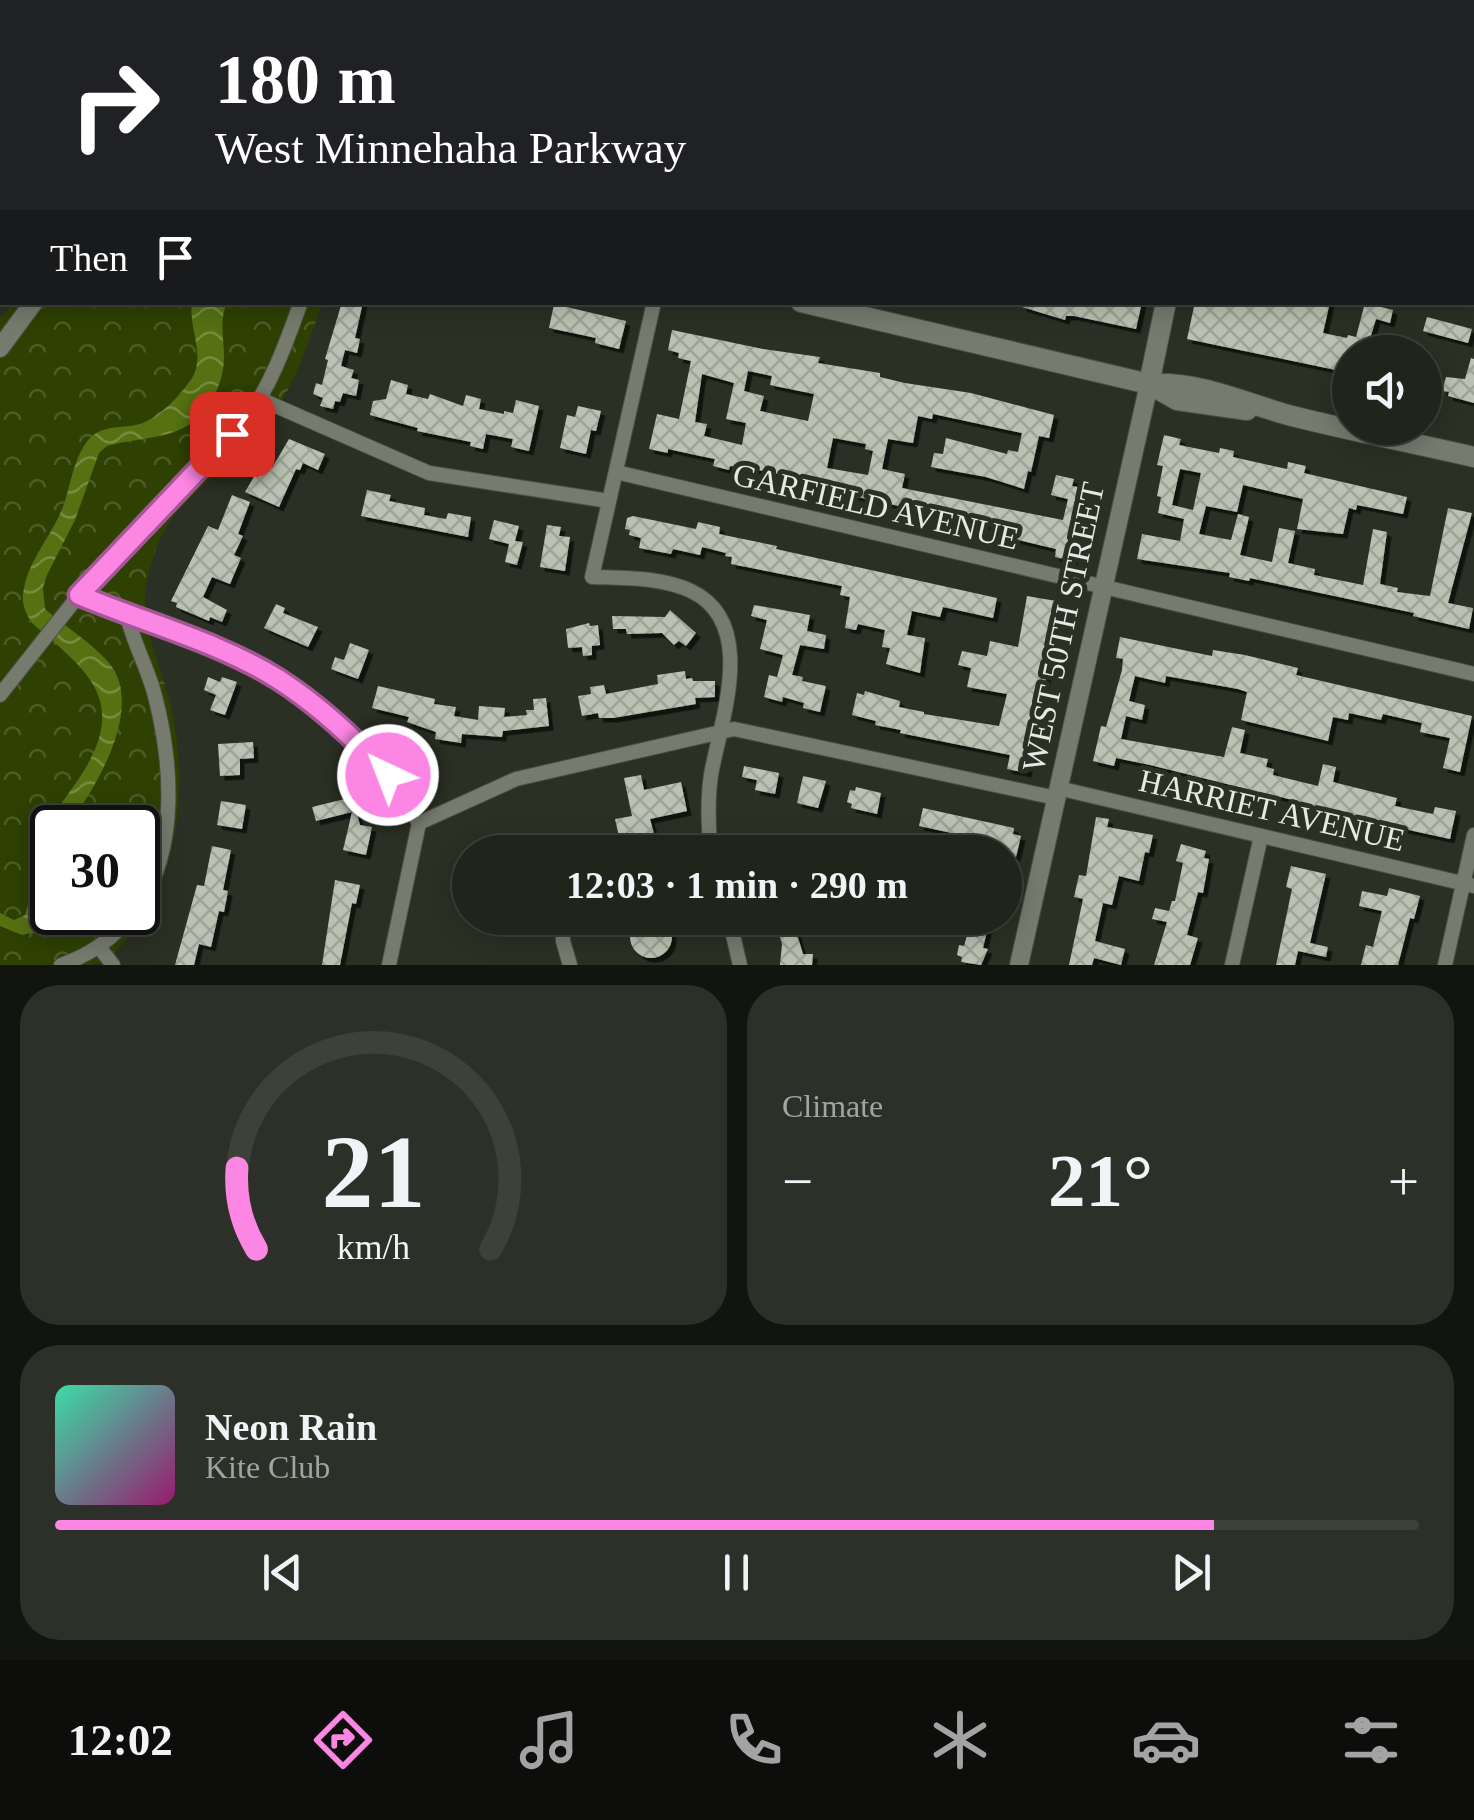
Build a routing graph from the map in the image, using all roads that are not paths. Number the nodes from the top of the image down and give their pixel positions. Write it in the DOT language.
graph roads {
  1 [pos="32,305"];
  2 [pos="300,305"];
  3 [pos="653,305"];
  4 [pos="814,305"];
  5 [pos="1165,305"];
  6 [pos="0,348"];
  7 [pos="1149,384"];
  8 [pos="260,399"];
  9 [pos="1474,457"];
  10 [pos="616,472"];
  11 [pos="609,501"];
  12 [pos="1102,588"];
  13 [pos="79,595"];
  14 [pos="127,615"];
  15 [pos="1474,674"];
  16 [pos="0,694"];
  17 [pos="720,730"];
  18 [pos="1057,793"];
  19 [pos="420,823"];
  20 [pos="710,835"];
  21 [pos="1260,836"];
  22 [pos="1474,836"];
  23 [pos="160,855"];
  24 [pos="1469,884"];
  25 [pos="115,935"];
  26 [pos="563,935"];
  27 [pos="732,935"];
  28 [pos="100,947"];
  29 [pos="61,965"];
  30 [pos="113,965"];
  31 [pos="390,965"];
  32 [pos="570,965"];
  33 [pos="740,965"];
  34 [pos="1019,965"];
  35 [pos="1232,965"];
  36 [pos="1445,965"];
  1 -- 6 [label="street"];
  2 -- 8 [label="street"];
  3 -- 10 [label="street"];
  4 -- 7 [label="main road"];
  5 -- 7 [label="main road, WEST 50TH STREET"];
  7 -- 9 [label="main road"];
  7 -- 12 [label="street, WEST 50TH STREET"];
  8 -- 11 [label="street"];
  8 -- 13 [label="street"];
  10 -- 11 [label="street"];
  10 -- 12 [label="street, GARFIELD AVENUE"];
  11 -- 17 [label="street"];
  12 -- 15 [label="street, GARFIELD AVENUE"];
  12 -- 18 [label="street, WEST 50TH STREET"];
  13 -- 14 [label="street"];
  13 -- 16 [label="street"];
  14 -- 19 [label="street"];
  14 -- 23 [label="street"];
  17 -- 18 [label="street, HARRIET AVENUE"];
  17 -- 19 [label="street, HARRIET AVENUE"];
  17 -- 20 [label="street"];
  18 -- 21 [label="street, HARRIET AVENUE"];
  18 -- 34 [label="street, WEST 50TH STREET"];
  19 -- 31 [label="street"];
  21 -- 24 [label="street, HARRIET AVENUE"];
  21 -- 35 [label="street"];
  22 -- 24 [label="street"];
  24 -- 36 [label="street"];
  25 -- 28 [label="street"];
  26 -- 32 [label="street"];
  27 -- 33 [label="street"];
  28 -- 29 [label="street"];
  28 -- 30 [label="street"];
}
